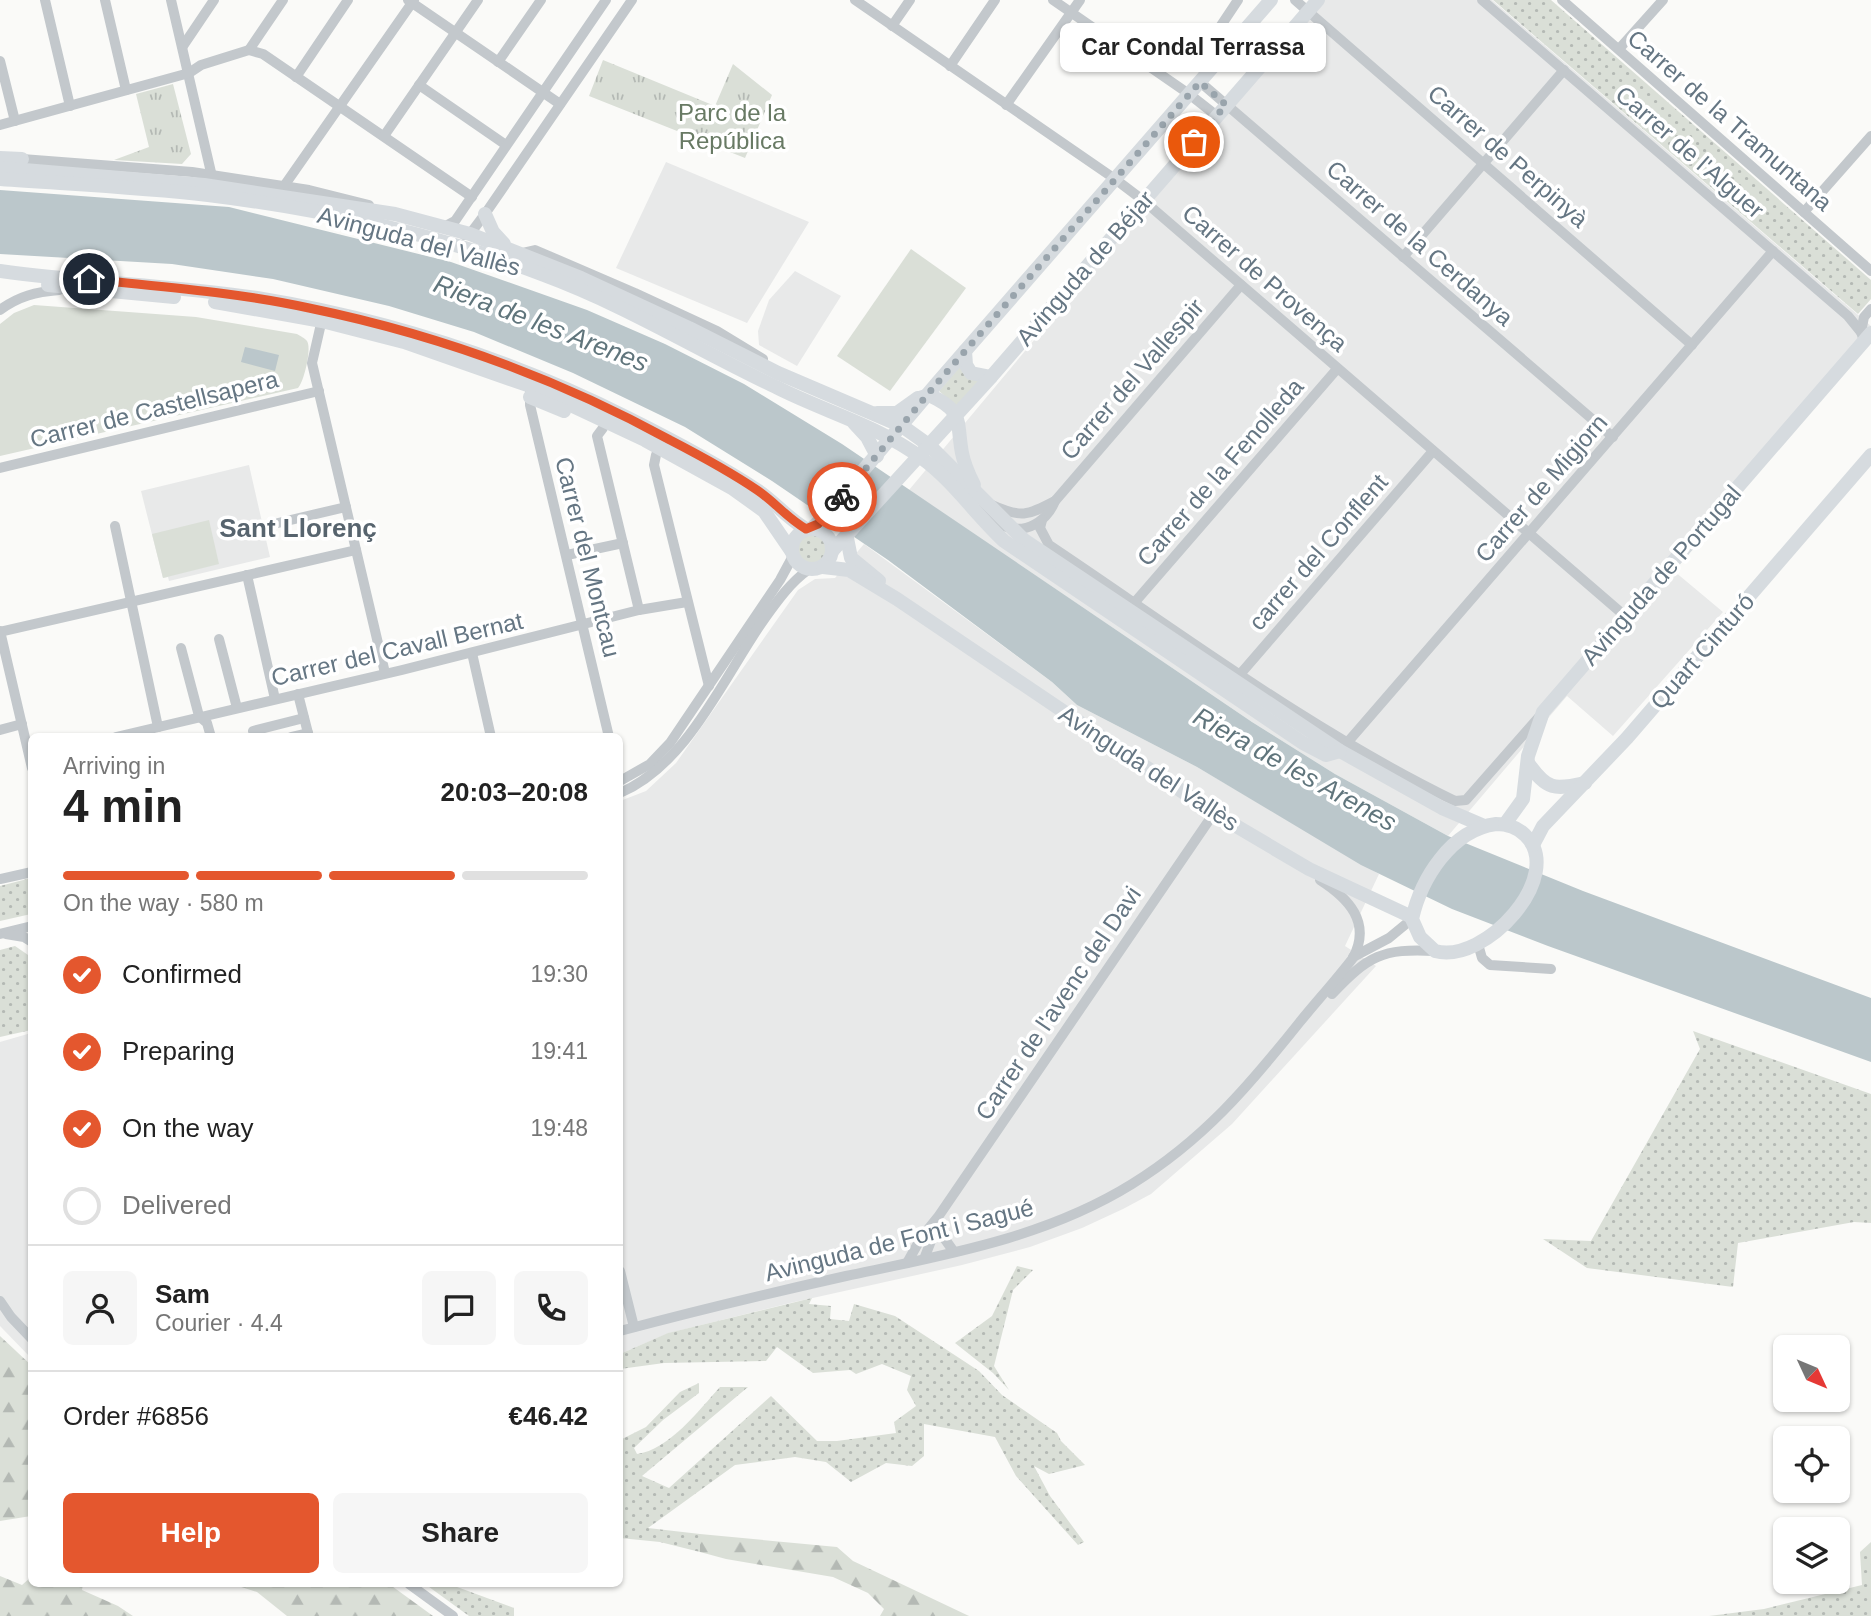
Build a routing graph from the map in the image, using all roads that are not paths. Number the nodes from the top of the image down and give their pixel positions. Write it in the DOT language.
graph roads {
  1 [pos="45,0"];
  2 [pos="105,0"];
  3 [pos="171,0"];
  4 [pos="214,0"];
  5 [pos="283,0"];
  6 [pos="348,0"];
  7 [pos="478,0"];
  8 [pos="541,0"];
  9 [pos="606,0"];
  10 [pos="632,0"];
  11 [pos="855,0"];
  12 [pos="910,0"];
  13 [pos="995,0"];
  14 [pos="1053,0"];
  15 [pos="1080,0"];
  16 [pos="1238,0"];
  17 [pos="1271,0"];
  18 [pos="1295,0"];
  19 [pos="1318,0"];
  20 [pos="1482,0"];
  21 [pos="1562,0"];
  22 [pos="1663,0"];
  23 [pos="411,1"];
  24 [pos="1308,12"];
  25 [pos="1071,13"];
  26 [pos="892,26"];
  27 [pos="455,33"];
  28 [pos="183,47"];
  29 [pos="1619,49"];
  30 [pos="249,50"];
  31 [pos="0,61"];
  32 [pos="498,62"];
  33 [pos="950,66"];
  34 [pos="1210,69"];
  35 [pos="1564,70"];
  36 [pos="189,73"];
  37 [pos="296,77"];
  38 [pos="1200,82"];
  39 [pos="419,85"];
  40 [pos="126,90"];
  41 [pos="542,92"];
  42 [pos="1189,94"];
  43 [pos="560,104"];
  44 [pos="1006,105"];
  45 [pos="70,106"];
  46 [pos="340,107"];
  47 [pos="1222,110"];
  48 [pos="15,121"];
  49 [pos="0,125"];
  50 [pos="384,136"];
  51 [pos="1871,136"];
  52 [pos="506,145"];
  53 [pos="22,159"];
  54 [pos="1484,162"];
  55 [pos="1,168"];
  56 [pos="1115,178"];
  57 [pos="214,186"];
  58 [pos="284,186"];
  59 [pos="472,197"];
  60 [pos="1144,201"];
  61 [pos="1804,212"];
  62 [pos="395,214"];
  63 [pos="485,215"];
  64 [pos="444,227"];
  65 [pos="470,234"];
  66 [pos="437,240"];
  67 [pos="508,247"];
  68 [pos="1773,251"];
  69 [pos="1403,257"];
  70 [pos="0,271"];
  71 [pos="1871,271"];
  72 [pos="0,280"];
  73 [pos="1241,285"];
  74 [pos="75,289"];
  75 [pos="1871,309"];
  76 [pos="0,310"];
  77 [pos="323,316"];
  78 [pos="1865,335"];
  79 [pos="1692,345"];
  80 [pos="965,351"];
  81 [pos="1337,369"];
  82 [pos="990,377"];
  83 [pos="319,391"];
  84 [pos="530,391"];
  85 [pos="922,398"];
  86 [pos="871,413"];
  87 [pos="849,419"];
  88 [pos="958,421"];
  89 [pos="902,426"];
  90 [pos="603,428"];
  91 [pos="1613,437"];
  92 [pos="892,438"];
  93 [pos="925,451"];
  94 [pos="1433,451"];
  95 [pos="656,455"];
  96 [pos="877,456"];
  97 [pos="1871,456"];
  98 [pos="0,468"];
  99 [pos="941,475"];
  100 [pos="901,477"];
  101 [pos="977,499"];
  102 [pos="1055,501"];
  103 [pos="346,507"];
  104 [pos="764,511"];
  105 [pos="1042,520"];
  106 [pos="278,523"];
  107 [pos="115,526"];
  108 [pos="813,526"];
  109 [pos="1013,526"];
  110 [pos="1529,533"];
  111 [pos="848,537"];
  112 [pos="624,543"];
  113 [pos="1049,545"];
  114 [pos="356,550"];
  115 [pos="833,552"];
  116 [pos="793,554"];
  117 [pos="567,555"];
  118 [pos="851,558"];
  119 [pos="816,568"];
  120 [pos="247,575"];
  121 [pos="897,599"];
  122 [pos="131,602"];
  123 [pos="687,602"];
  124 [pos="1135,602"];
  125 [pos="639,610"];
  126 [pos="1625,616"];
  127 [pos="583,625"];
  128 [pos="0,632"];
  129 [pos="219,639"];
  130 [pos="181,648"];
  131 [pos="472,653"];
  132 [pos="1178,658"];
  133 [pos="385,673"];
  134 [pos="1237,678"];
  135 [pos="709,686"];
  136 [pos="299,694"];
  137 [pos="275,699"];
  138 [pos="236,708"];
  139 [pos="1543,712"];
  140 [pos="199,716"];
  141 [pos="304,718"];
  142 [pos="22,724"];
  143 [pos="158,727"];
  144 [pos="1282,729"];
  145 [pos="0,730"];
  146 [pos="253,731"];
  147 [pos="133,733"];
  148 [pos="210,733"];
  149 [pos="308,733"];
  150 [pos="490,733"];
  151 [pos="608,733"];
  152 [pos="1344,747"];
  153 [pos="28,749"];
  154 [pos="1528,763"];
  155 [pos="623,779"];
  156 [pos="1586,783"];
  157 [pos="623,791"];
  158 [pos="1455,801"];
  159 [pos="1213,813"];
  160 [pos="1505,824"];
  161 [pos="1483,826"];
  162 [pos="1533,845"];
  163 [pos="1309,869"];
  164 [pos="28,873"];
  165 [pos="0,879"];
  166 [pos="1412,915"];
  167 [pos="28,927"];
  168 [pos="2,934"];
  169 [pos="28,940"];
  170 [pos="1478,944"];
  171 [pos="1435,951"];
  172 [pos="1353,957"];
  173 [pos="1551,969"];
  174 [pos="1282,1047"];
  175 [pos="938,1221"];
  176 [pos="954,1252"];
  177 [pos="924,1259"];
  178 [pos="907,1263"];
  179 [pos="623,1283"];
  180 [pos="0,1301"];
  181 [pos="634,1327"];
  182 [pos="623,1330"];
  183 [pos="28,1335"];
  184 [pos="413,1587"];
  185 [pos="453,1616"];
  1 -- 45 [label="street"];
  2 -- 40 [label="street"];
  3 -- 28 [label="street"];
  4 -- 28 [label="street"];
  5 -- 30 [label="street"];
  6 -- 37 [label="street"];
  7 -- 27 [label="street"];
  8 -- 32 [label="street"];
  9 -- 41 [label="street"];
  10 -- 43 [label="street"];
  11 -- 26 [label="street, Carrer de Provença"];
  12 -- 26 [label="street"];
  13 -- 33 [label="street"];
  14 -- 25 [label="street"];
  15 -- 25 [label="street"];
  16 -- 34 [label="street"];
  17 -- 34 [label="main road, Avinguda de Béjar"];
  18 -- 24 [label="street, Carrer de Perpinyà"];
  19 -- 24 [label="main road, Avinguda de Béjar"];
  20 -- 35 [label="street, Carrer de l'Alguer"];
  21 -- 29 [label="street, Carrer de la Tramuntana"];
  22 -- 29 [label="street"];
  23 -- 27 [label="street"];
  23 -- 46 [label="street"];
  24 -- 47 [label="main road, Avinguda de Béjar"];
  24 -- 54 [label="street, Carrer de Perpinyà"];
  25 -- 42 [label="street"];
  25 -- 44 [label="street"];
  26 -- 33 [label="street, Carrer de Provença"];
  27 -- 32 [label="street"];
  27 -- 39 [label="street"];
  28 -- 36 [label="street"];
  29 -- 61 [label="street, Carrer de la Tramuntana"];
  30 -- 36 [label="street"];
  30 -- 37 [label="street"];
  31 -- 48 [label="street"];
  32 -- 41 [label="street"];
  33 -- 44 [label="street, Carrer de Provença"];
  34 -- 38 [label="main road, Avinguda de Béjar"];
  35 -- 54 [label="street"];
  35 -- 68 [label="street, Carrer de l'Alguer"];
  36 -- 40 [label="street"];
  36 -- 57 [label="street"];
  37 -- 46 [label="street"];
  38 -- 42 [label="main road, Avinguda de Béjar"];
  38 -- 47 [label="street, Carrer de la Cerdanya"];
  39 -- 50 [label="street"];
  39 -- 52 [label="street"];
  40 -- 45 [label="street"];
  41 -- 43 [label="street"];
  41 -- 52 [label="street"];
  42 -- 47 [label="street"];
  42 -- 56 [label="main road, Avinguda de Béjar"];
  43 -- 63 [label="street"];
  44 -- 56 [label="street, Carrer de Provença"];
  45 -- 48 [label="street"];
  46 -- 50 [label="street"];
  46 -- 58 [label="street"];
  47 -- 60 [label="main road, Avinguda de Béjar"];
  47 -- 69 [label="street, Carrer de la Cerdanya"];
  48 -- 49 [label="street"];
  50 -- 59 [label="street"];
  51 -- 61 [label="street"];
  52 -- 59 [label="street"];
  53 -- 55 [label="main road, Avinguda del Vallès"];
  53 -- 57 [label="street, Avinguda del Vallès"];
  54 -- 69 [label="street"];
  54 -- 79 [label="street, Carrer de Perpinyà"];
  55 -- 57 [label="main road, Avinguda del Vallès"];
  56 -- 60 [label="street, Carrer de Provença"];
  56 -- 80 [label="main road, Avinguda de Béjar"];
  57 -- 58 [label="street, Avinguda del Vallès"];
  57 -- 62 [label="main road, Avinguda del Vallès"];
  57 -- 66 [label="main road, Avinguda del Vallès"];
  58 -- 62 [label="street, Avinguda del Vallès"];
  59 -- 64 [label="street"];
  60 -- 73 [label="street, Carrer de Provença"];
  60 -- 82 [label="main road, Avinguda de Béjar"];
  61 -- 71 [label="street, Carrer de la Tramuntana"];
  62 -- 64 [label="main road, Avinguda del Vallès"];
  63 -- 65 [label="street"];
  63 -- 67 [label="main road, Avinguda del Vallès"];
  64 -- 65 [label="main road, Avinguda del Vallès"];
  65 -- 66 [label="street"];
  65 -- 67 [label="main road, Avinguda del Vallès"];
  66 -- 87 [label="main road, Avinguda del Vallès"];
  67 -- 86 [label="main road, Avinguda del Vallès"];
  68 -- 78 [label="street, Carrer de l'Alguer"];
  68 -- 79 [label="street, Carrer de Migjorn"];
  69 -- 91 [label="street, Carrer de la Cerdanya"];
  70 -- 77 [label="main road"];
  72 -- 74 [label="main road"];
  73 -- 81 [label="street, Carrer de Provença"];
  73 -- 102 [label="street, Carrer del Vallespir"];
  74 -- 76 [label="street"];
  74 -- 77 [label="main road"];
  75 -- 78 [label="street, Avinguda de Portugal"];
  77 -- 83 [label="street"];
  77 -- 84 [label="main road"];
  77 -- 108 [label="main road"];
  78 -- 126 [label="main road, Avinguda de Portugal"];
  79 -- 91 [label="street, Carrer de Migjorn"];
  80 -- 82 [label="main road"];
  80 -- 85 [label="main road, Avinguda de Béjar"];
  81 -- 94 [label="street, Carrer de Provença"];
  81 -- 124 [label="street, Carrer de la Fenolleda"];
  82 -- 88 [label="main road, Avinguda de Béjar"];
  83 -- 98 [label="street, Carrer de Castellsapera"];
  83 -- 103 [label="street"];
  84 -- 90 [label="main road"];
  84 -- 104 [label="main road"];
  84 -- 117 [label="street, Carrer del Montcau"];
  85 -- 86 [label="main road"];
  85 -- 88 [label="main road"];
  85 -- 89 [label="main road"];
  86 -- 89 [label="main road, Avinguda del Vallès"];
  87 -- 92 [label="main road, Avinguda del Vallès"];
  87 -- 96 [label="main road, Avinguda del Vallès"];
  88 -- 93 [label="main road"];
  88 -- 101 [label="main road"];
  89 -- 92 [label="main road"];
  89 -- 93 [label="main road, Avinguda del Vallès"];
  90 -- 95 [label="main road"];
  90 -- 112 [label="street"];
  91 -- 110 [label="street, Carrer de Migjorn"];
  92 -- 93 [label="main road, Avinguda del Vallès"];
  92 -- 96 [label="main road"];
  93 -- 99 [label="main road, Avinguda del Vallès"];
  93 -- 100 [label="main road"];
  93 -- 101 [label="main road, Avinguda del Vallès"];
  94 -- 110 [label="street, Carrer de Provença"];
  94 -- 134 [label="street, carrer del Conflent"];
  95 -- 104 [label="main road"];
  95 -- 123 [label="street"];
  96 -- 108 [label="main road"];
  97 -- 156 [label="main road, Quart Cinturó"];
  99 -- 100 [label="main road"];
  99 -- 101 [label="main road, Avinguda del Vallès"];
  100 -- 111 [label="main road"];
  101 -- 102 [label="street"];
  101 -- 109 [label="main road, Avinguda del Vallès"];
  101 -- 132 [label="main road, Avinguda del Vallès"];
  102 -- 105 [label="street, Carrer del Vallespir"];
  103 -- 106 [label="street"];
  103 -- 114 [label="street"];
  104 -- 116 [label="main road"];
  105 -- 109 [label="street"];
  105 -- 113 [label="street"];
  107 -- 122 [label="street"];
  108 -- 115 [label="main road"];
  108 -- 116 [label="main road"];
  109 -- 113 [label="street, Avinguda del Vallès"];
  109 -- 134 [label="main road, Avinguda del Vallès"];
  110 -- 126 [label="street, Carrer de Provença"];
  110 -- 152 [label="street, Carrer de Migjorn"];
  111 -- 115 [label="main road"];
  111 -- 118 [label="main road"];
  112 -- 117 [label="street"];
  112 -- 125 [label="street"];
  113 -- 124 [label="street, Avinguda del Vallès"];
  114 -- 120 [label="street"];
  114 -- 133 [label="street"];
  115 -- 118 [label="main road, Avinguda del Vallès"];
  115 -- 119 [label="main road"];
  116 -- 119 [label="main road"];
  116 -- 135 [label="street"];
  117 -- 127 [label="street, Carrer del Montcau"];
  118 -- 121 [label="main road, Avinguda del Vallès"];
  119 -- 121 [label="main road, Avinguda del Vallès"];
  119 -- 157 [label="street"];
  120 -- 122 [label="street"];
  120 -- 137 [label="street"];
  121 -- 159 [label="main road, Avinguda del Vallès"];
  122 -- 128 [label="street"];
  122 -- 143 [label="street"];
  123 -- 125 [label="street, Carrer del Cavall Bernat"];
  123 -- 135 [label="street"];
  124 -- 134 [label="street, Avinguda del Vallès"];
  125 -- 127 [label="street, Carrer del Cavall Bernat"];
  126 -- 139 [label="main road, Avinguda de Portugal"];
  127 -- 131 [label="street, Carrer del Cavall Bernat"];
  127 -- 151 [label="street, Carrer del Montcau"];
  128 -- 142 [label="street"];
  129 -- 138 [label="street"];
  130 -- 140 [label="street"];
  131 -- 133 [label="street, Carrer del Cavall Bernat"];
  131 -- 150 [label="street"];
  132 -- 134 [label="street, Avinguda del Vallès"];
  132 -- 144 [label="main road, Avinguda del Vallès"];
  133 -- 136 [label="street, Carrer del Cavall Bernat"];
  134 -- 144 [label="street, Avinguda del Vallès"];
  134 -- 152 [label="main road, Avinguda del Vallès"];
  135 -- 155 [label="street"];
  136 -- 137 [label="street, Carrer del Cavall Bernat"];
  136 -- 141 [label="street"];
  137 -- 138 [label="street, Carrer del Cavall Bernat"];
  138 -- 140 [label="street, Carrer del Cavall Bernat"];
  139 -- 154 [label="main road"];
  139 -- 158 [label="street, Avinguda de Portugal"];
  140 -- 143 [label="street, Carrer del Cavall Bernat"];
  140 -- 148 [label="street"];
  141 -- 146 [label="street"];
  141 -- 149 [label="street"];
  142 -- 145 [label="street"];
  142 -- 153 [label="street"];
  143 -- 147 [label="street, Carrer del Cavall Bernat"];
  144 -- 152 [label="main road, Avinguda del Vallès"];
  152 -- 158 [label="street, Avinguda del Vallès"];
  152 -- 161 [label="main road, Avinguda del Vallès"];
  154 -- 156 [label="main road"];
  154 -- 160 [label="main road"];
  156 -- 162 [label="main road, Quart Cinturó"];
  159 -- 163 [label="main road, Avinguda del Vallès"];
  159 -- 175 [label="street, Carrer de l'avenc del Davi"];
  160 -- 161 [label="main road"];
  160 -- 162 [label="main road"];
  161 -- 166 [label="main road"];
  162 -- 170 [label="main road"];
  163 -- 166 [label="main road, Avinguda del Vallès"];
  163 -- 172 [label="street"];
  164 -- 165 [label="street"];
  166 -- 171 [label="main road"];
  166 -- 172 [label="street"];
  167 -- 168 [label="street"];
  168 -- 169 [label="street"];
  170 -- 171 [label="main road"];
  170 -- 173 [label="street"];
  171 -- 174 [label="street"];
  172 -- 174 [label="street, Avinguda de Font i Sagué"];
  174 -- 176 [label="street, Avinguda de Font i Sagué"];
  175 -- 176 [label="street"];
  175 -- 177 [label="street, Carrer de l'avenc del Davi"];
  175 -- 178 [label="street, Carrer de l'avenc del Davi"];
  176 -- 177 [label="street, Avinguda de Font i Sagué"];
  177 -- 178 [label="street, Avinguda de Font i Sagué"];
  178 -- 181 [label="street, Avinguda de Font i Sagué"];
  179 -- 181 [label="street"];
  180 -- 183 [label="street"];
  181 -- 182 [label="street, Avinguda de Font i Sagué"];
  184 -- 185 [label="street"];
}
